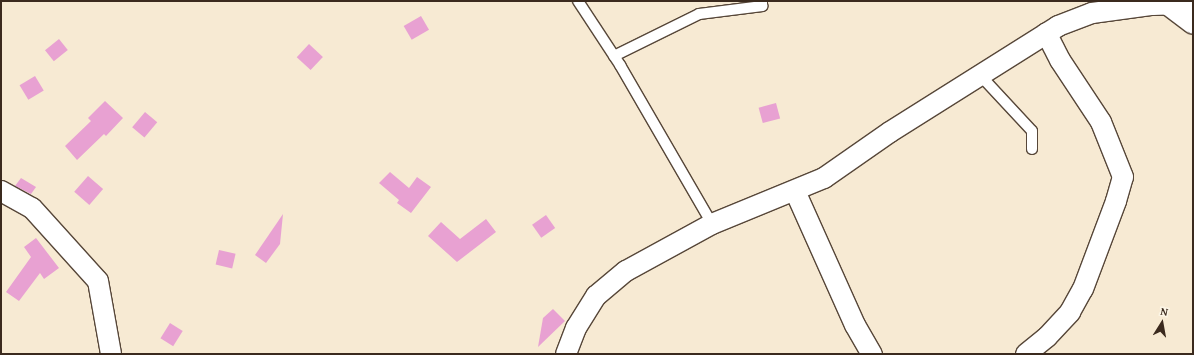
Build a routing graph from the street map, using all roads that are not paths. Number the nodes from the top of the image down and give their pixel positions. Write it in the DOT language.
graph roads {
  1 [pos="578,1"];
  2 [pos="762,1"];
  3 [pos="1193,2"];
  4 [pos="1168,5"];
  5 [pos="1193,24"];
  6 [pos="1046,33"];
  7 [pos="614,56"];
  8 [pos="980,75"];
  9 [pos="1032,149"];
  10 [pos="1,191"];
  11 [pos="795,191"];
  12 [pos="712,224"];
  13 [pos="111,354"];
  14 [pos="566,354"];
  15 [pos="872,354"];
  16 [pos="1026,354"];
  1 -- 7 [label="lane"];
  2 -- 7 [label="lane"];
  3 -- 4 [label="street"];
  4 -- 5 [label="street"];
  4 -- 6 [label="street"];
  6 -- 8 [label="street"];
  6 -- 16 [label="street"];
  7 -- 12 [label="lane"];
  8 -- 9 [label="lane"];
  8 -- 11 [label="street"];
  10 -- 13 [label="street"];
  11 -- 12 [label="street"];
  11 -- 15 [label="street"];
  12 -- 14 [label="street"];
}
